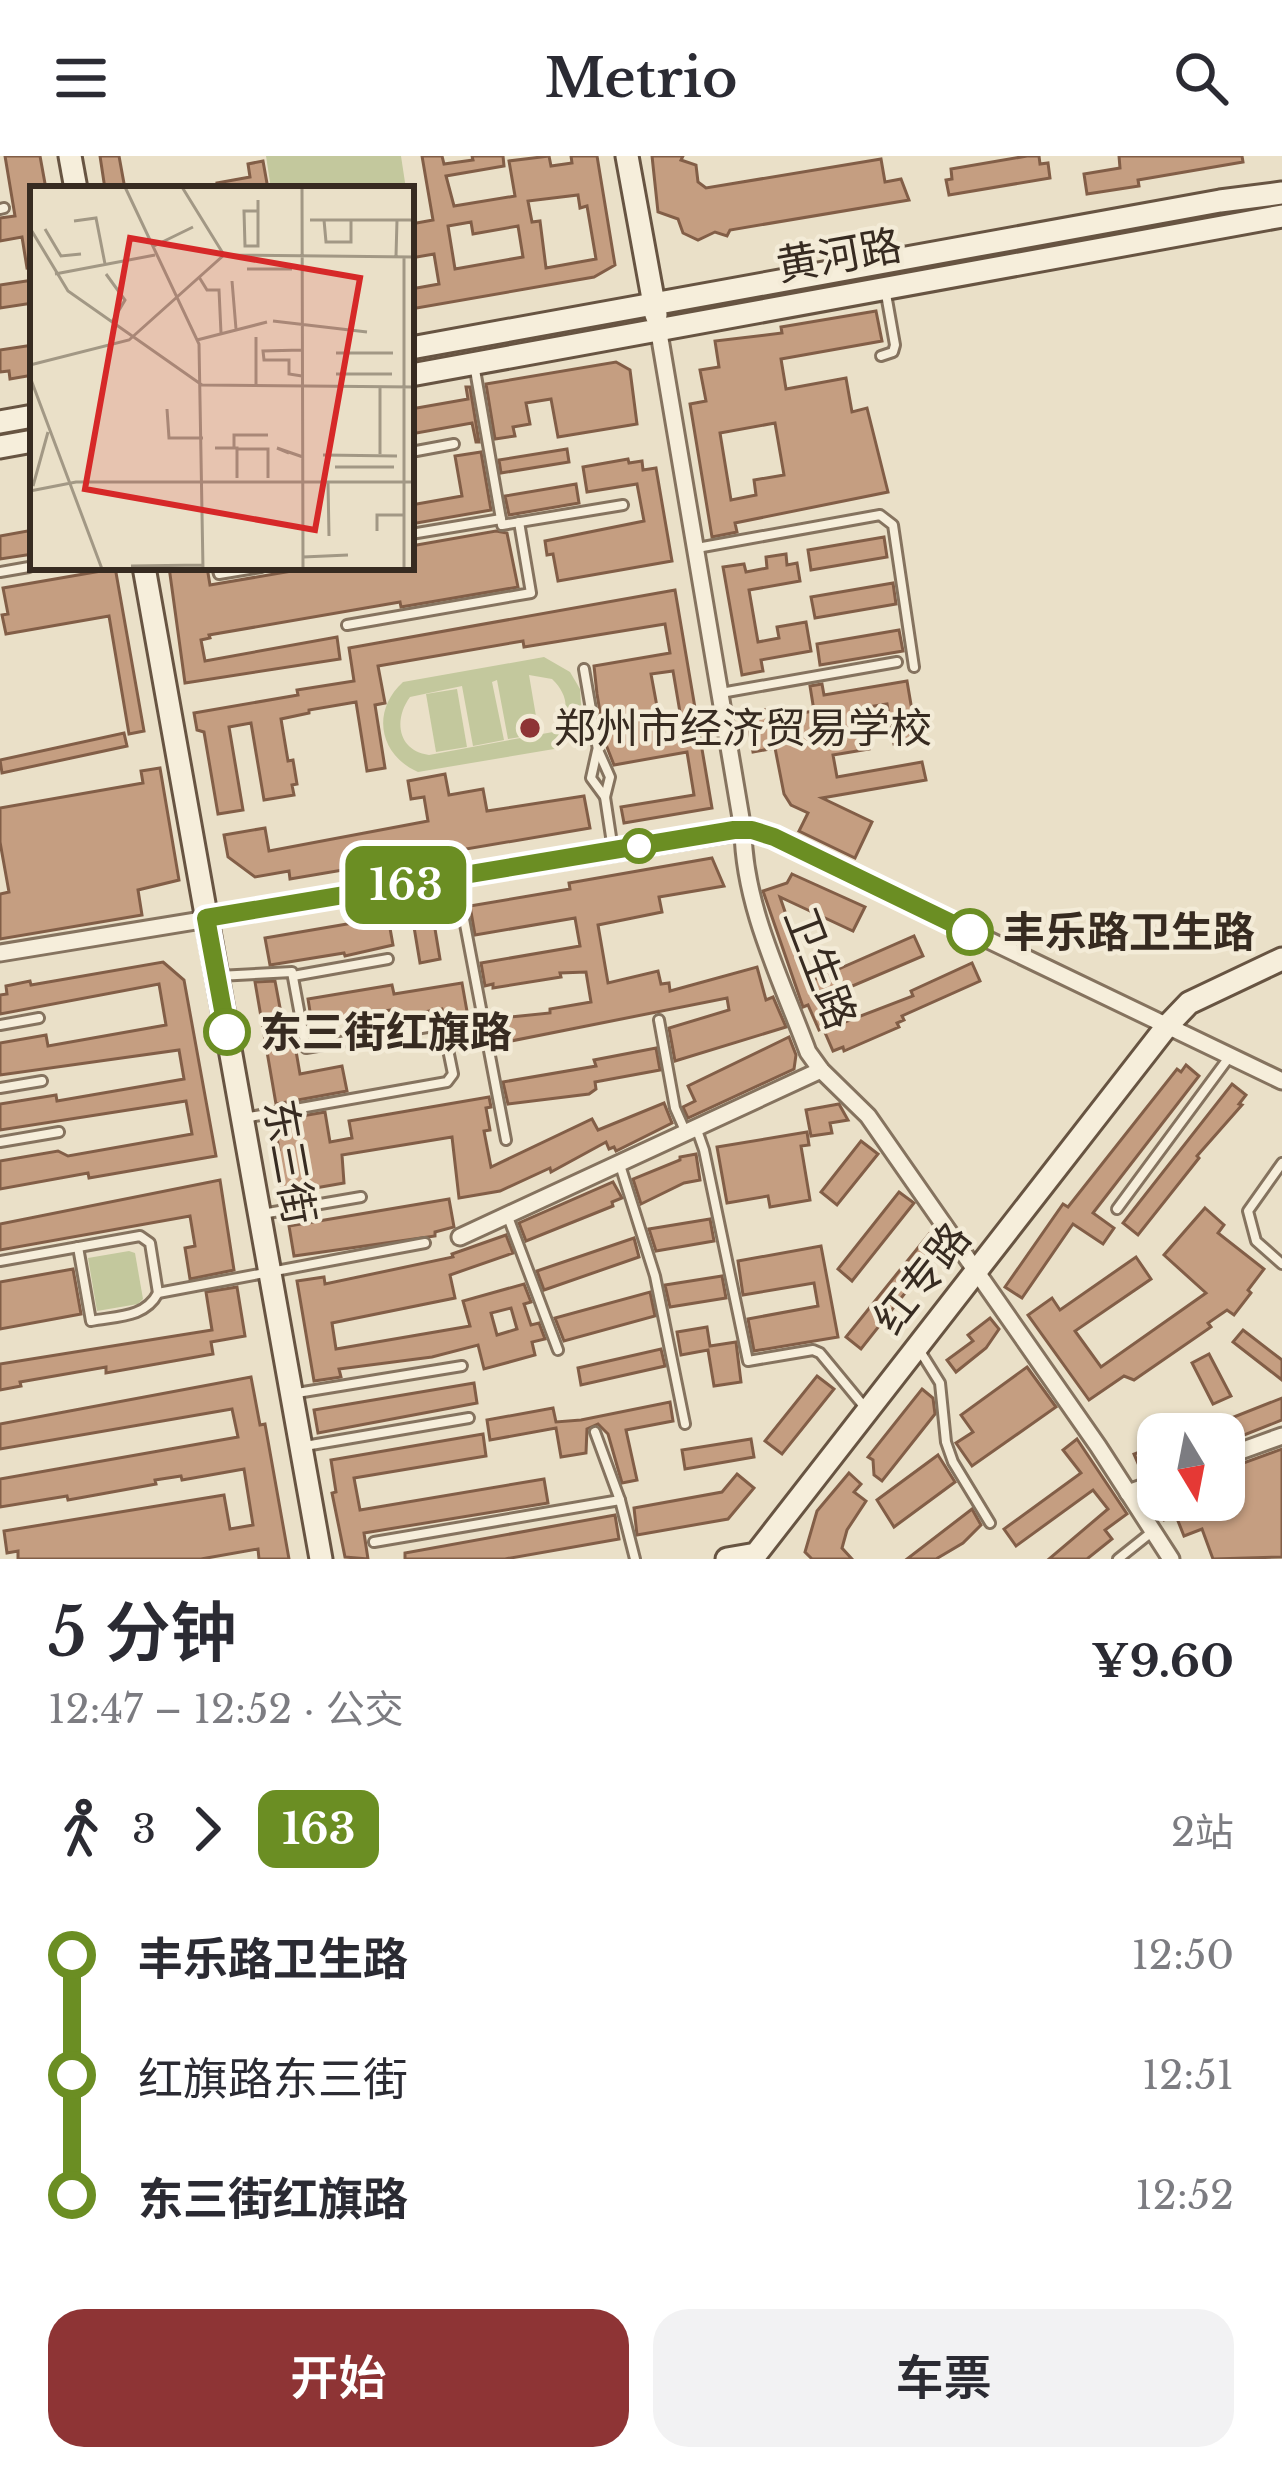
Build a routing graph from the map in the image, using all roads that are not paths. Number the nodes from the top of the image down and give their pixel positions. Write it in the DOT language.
graph roads {
  1 [pos="70,156"];
  2 [pos="627,156"];
  3 [pos="75,186"];
  4 [pos="1282,193"];
  5 [pos="1282,216"];
  6 [pos="885,286"];
  7 [pos="654,303"];
  8 [pos="658,327"];
  9 [pos="414,346"];
  10 [pos="880,356"];
  11 [pos="474,364"];
  12 [pos="414,374"];
  13 [pos="30,417"];
  14 [pos="0,422"];
  15 [pos="30,442"];
  16 [pos="454,444"];
  17 [pos="0,447"];
  18 [pos="414,451"];
  19 [pos="623,505"];
  20 [pos="501,519"];
  21 [pos="519,523"];
  22 [pos="414,534"];
  23 [pos="696,548"];
  24 [pos="29,567"];
  25 [pos="145,570"];
  26 [pos="0,572"];
  27 [pos="347,625"];
  28 [pos="897,662"];
  29 [pos="914,667"];
  30 [pos="584,669"];
  31 [pos="720,693"];
  32 [pos="598,750"];
  33 [pos="605,797"];
  34 [pos="743,830"];
  35 [pos="613,850"];
  36 [pos="456,877"];
  37 [pos="206,918"];
  38 [pos="0,953"];
  39 [pos="388,959"];
  40 [pos="1282,959"];
  41 [pos="217,976"];
  42 [pos="293,976"];
  43 [pos="39,1018"];
  44 [pos="658,1020"];
  45 [pos="0,1025"];
  46 [pos="1167,1026"];
  47 [pos="1230,1056"];
  48 [pos="821,1070"];
  49 [pos="43,1081"];
  50 [pos="1282,1081"];
  51 [pos="0,1088"];
  52 [pos="242,1119"];
  53 [pos="59,1132"];
  54 [pos="692,1132"];
  55 [pos="506,1140"];
  56 [pos="0,1142"];
  57 [pos="1282,1162"];
  58 [pos="620,1165"];
  59 [pos="361,1197"];
  60 [pos="1117,1209"];
  61 [pos="260,1214"];
  62 [pos="507,1215"];
  63 [pos="460,1237"];
  64 [pos="425,1243"];
  65 [pos="78,1247"];
  66 [pos="0,1261"];
  67 [pos="1282,1264"];
  68 [pos="977,1270"];
  69 [pos="270,1273"];
  70 [pos="158,1293"];
  71 [pos="917,1347"];
  72 [pos="558,1350"];
  73 [pos="462,1366"];
  74 [pos="292,1394"];
  75 [pos="868,1411"];
  76 [pos="469,1418"];
  77 [pos="685,1424"];
  78 [pos="595,1432"];
  79 [pos="1282,1436"];
  80 [pos="301,1447"];
  81 [pos="1245,1449"];
  82 [pos="1137,1489"];
  83 [pos="1128,1492"];
  84 [pos="620,1500"];
  85 [pos="990,1522"];
  86 [pos="1153,1531"];
  87 [pos="374,1542"];
  88 [pos="762,1557"];
  89 [pos="321,1559"];
  90 [pos="635,1559"];
  91 [pos="728,1559"];
  92 [pos="1118,1559"];
  93 [pos="1172,1559"];
  1 -- 3 [label="street"];
  2 -- 7 [label="street, 卫生路"];
  4 -- 7 [label="street, 黄河路"];
  5 -- 6 [label="street, 黄河路"];
  6 -- 8 [label="street, 黄河路"];
  6 -- 10 [label="lane"];
  7 -- 8 [label="street, 卫生路"];
  7 -- 9 [label="street, 黄河路"];
  8 -- 11 [label="street, 黄河路"];
  8 -- 23 [label="street, 卫生路"];
  11 -- 12 [label="street, 黄河路"];
  11 -- 20 [label="lane"];
  13 -- 14 [label="street"];
  15 -- 17 [label="street"];
  16 -- 18 [label="lane"];
  19 -- 21 [label="lane"];
  20 -- 21 [label="lane"];
  20 -- 22 [label="lane"];
  21 -- 27 [label="lane"];
  23 -- 29 [label="lane"];
  23 -- 31 [label="street, 卫生路"];
  24 -- 26 [label="lane"];
  25 -- 37 [label="street, 东三街"];
  28 -- 31 [label="lane"];
  30 -- 32 [label="lane"];
  31 -- 34 [label="street, 卫生路"];
  32 -- 33 [label="lane"];
  32 -- 33 [label="lane"];
  33 -- 35 [label="lane"];
  34 -- 35 [label="street"];
  34 -- 46 [label="street"];
  34 -- 48 [label="street, 卫生路"];
  35 -- 36 [label="street"];
  36 -- 37 [label="street"];
  36 -- 55 [label="lane"];
  37 -- 38 [label="street"];
  37 -- 41 [label="street, 东三街"];
  39 -- 42 [label="lane"];
  40 -- 46 [label="street, 红专路"];
  41 -- 42 [label="lane"];
  41 -- 52 [label="street, 东三街"];
  42 -- 52 [label="lane"];
  43 -- 45 [label="lane"];
  44 -- 54 [label="lane"];
  46 -- 47 [label="street"];
  46 -- 68 [label="street, 红专路"];
  47 -- 50 [label="street"];
  47 -- 60 [label="lane"];
  48 -- 54 [label="street"];
  48 -- 68 [label="street, 卫生路"];
  49 -- 51 [label="lane"];
  52 -- 61 [label="street, 东三街"];
  53 -- 56 [label="lane"];
  54 -- 58 [label="street"];
  54 -- 75 [label="lane"];
  57 -- 67 [label="lane"];
  58 -- 62 [label="street"];
  58 -- 77 [label="lane"];
  59 -- 61 [label="lane"];
  61 -- 69 [label="street, 东三街"];
  62 -- 63 [label="street"];
  62 -- 72 [label="lane"];
  64 -- 69 [label="lane"];
  65 -- 66 [label="lane"];
  65 -- 70 [label="lane"];
  65 -- 70 [label="lane"];
  68 -- 71 [label="street, 红专路"];
  68 -- 83 [label="street, 卫生路"];
  69 -- 70 [label="lane"];
  69 -- 74 [label="street, 东三街"];
  71 -- 75 [label="street, 红专路"];
  71 -- 85 [label="lane"];
  73 -- 74 [label="lane"];
  74 -- 80 [label="street, 东三街"];
  75 -- 88 [label="street, 红专路"];
  76 -- 80 [label="lane"];
  78 -- 84 [label="lane"];
  79 -- 81 [label="street"];
  80 -- 89 [label="street, 东三街"];
  82 -- 83 [label="street"];
  83 -- 86 [label="street, 卫生路"];
  84 -- 87 [label="lane"];
  84 -- 90 [label="lane"];
  86 -- 92 [label="lane"];
  86 -- 93 [label="street, 卫生路"];
  88 -- 91 [label="street, 红专路"];
}
